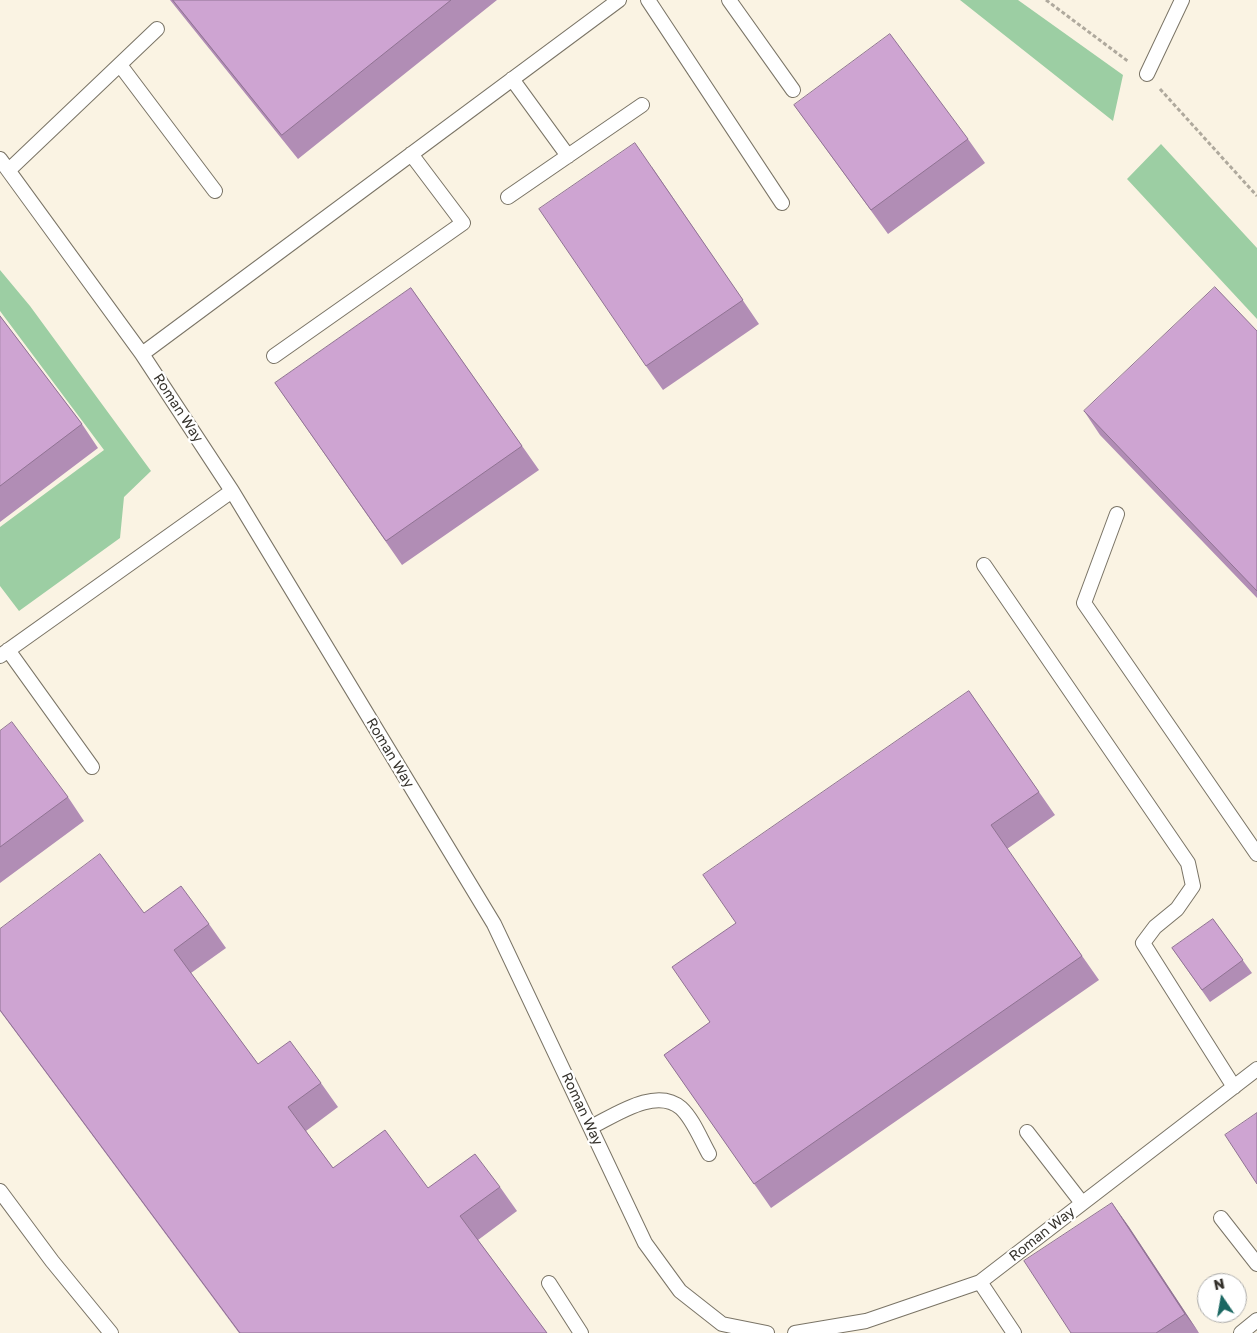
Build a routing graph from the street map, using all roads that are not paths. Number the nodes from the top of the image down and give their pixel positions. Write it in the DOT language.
graph roads {
  1 [pos="618,0"];
  2 [pos="648,0"];
  3 [pos="728,0"];
  4 [pos="1182,0"];
  5 [pos="157,29"];
  6 [pos="120,65"];
  7 [pos="1147,74"];
  8 [pos="512,79"];
  9 [pos="793,90"];
  10 [pos="642,105"];
  11 [pos="411,154"];
  12 [pos="568,156"];
  13 [pos="0,159"];
  14 [pos="10,169"];
  15 [pos="215,190"];
  16 [pos="508,197"];
  17 [pos="782,203"];
  18 [pos="142,354"];
  19 [pos="274,356"];
  20 [pos="232,491"];
  21 [pos="1117,514"];
  22 [pos="984,565"];
  23 [pos="4,653"];
  24 [pos="92,767"];
  25 [pos="1257,854"];
  26 [pos="1257,1069"];
  27 [pos="1234,1087"];
  28 [pos="591,1127"];
  29 [pos="1027,1132"];
  30 [pos="709,1154"];
  31 [pos="0,1191"];
  32 [pos="1082,1203"];
  33 [pos="1220,1218"];
  34 [pos="1257,1264"];
  35 [pos="980,1282"];
  36 [pos="549,1283"];
  37 [pos="1257,1320"];
  38 [pos="111,1333"];
  39 [pos="580,1333"];
  40 [pos="767,1333"];
  41 [pos="795,1333"];
  42 [pos="1014,1333"];
  43 [pos="1241,1333"];
  1 -- 8 [label="lane"];
  2 -- 17 [label="lane"];
  3 -- 9 [label="lane"];
  4 -- 7 [label="lane"];
  5 -- 6 [label="lane"];
  6 -- 14 [label="lane"];
  6 -- 15 [label="lane"];
  8 -- 11 [label="lane"];
  8 -- 12 [label="lane"];
  10 -- 12 [label="lane"];
  11 -- 18 [label="lane"];
  11 -- 19 [label="lane"];
  12 -- 16 [label="lane"];
  13 -- 14 [label="lane, Roman Way"];
  14 -- 18 [label="lane, Roman Way"];
  18 -- 20 [label="lane, Roman Way"];
  20 -- 23 [label="lane"];
  20 -- 28 [label="lane, Roman Way"];
  21 -- 25 [label="lane"];
  22 -- 27 [label="lane"];
  23 -- 24 [label="lane"];
  26 -- 27 [label="lane, Roman Way"];
  27 -- 32 [label="lane, Roman Way"];
  28 -- 30 [label="lane"];
  28 -- 40 [label="lane, Roman Way"];
  29 -- 32 [label="lane"];
  31 -- 38 [label="lane"];
  32 -- 35 [label="lane, Roman Way"];
  33 -- 34 [label="lane"];
  35 -- 41 [label="lane, Roman Way"];
  35 -- 42 [label="lane"];
  36 -- 39 [label="lane"];
  37 -- 43 [label="lane"];
}
